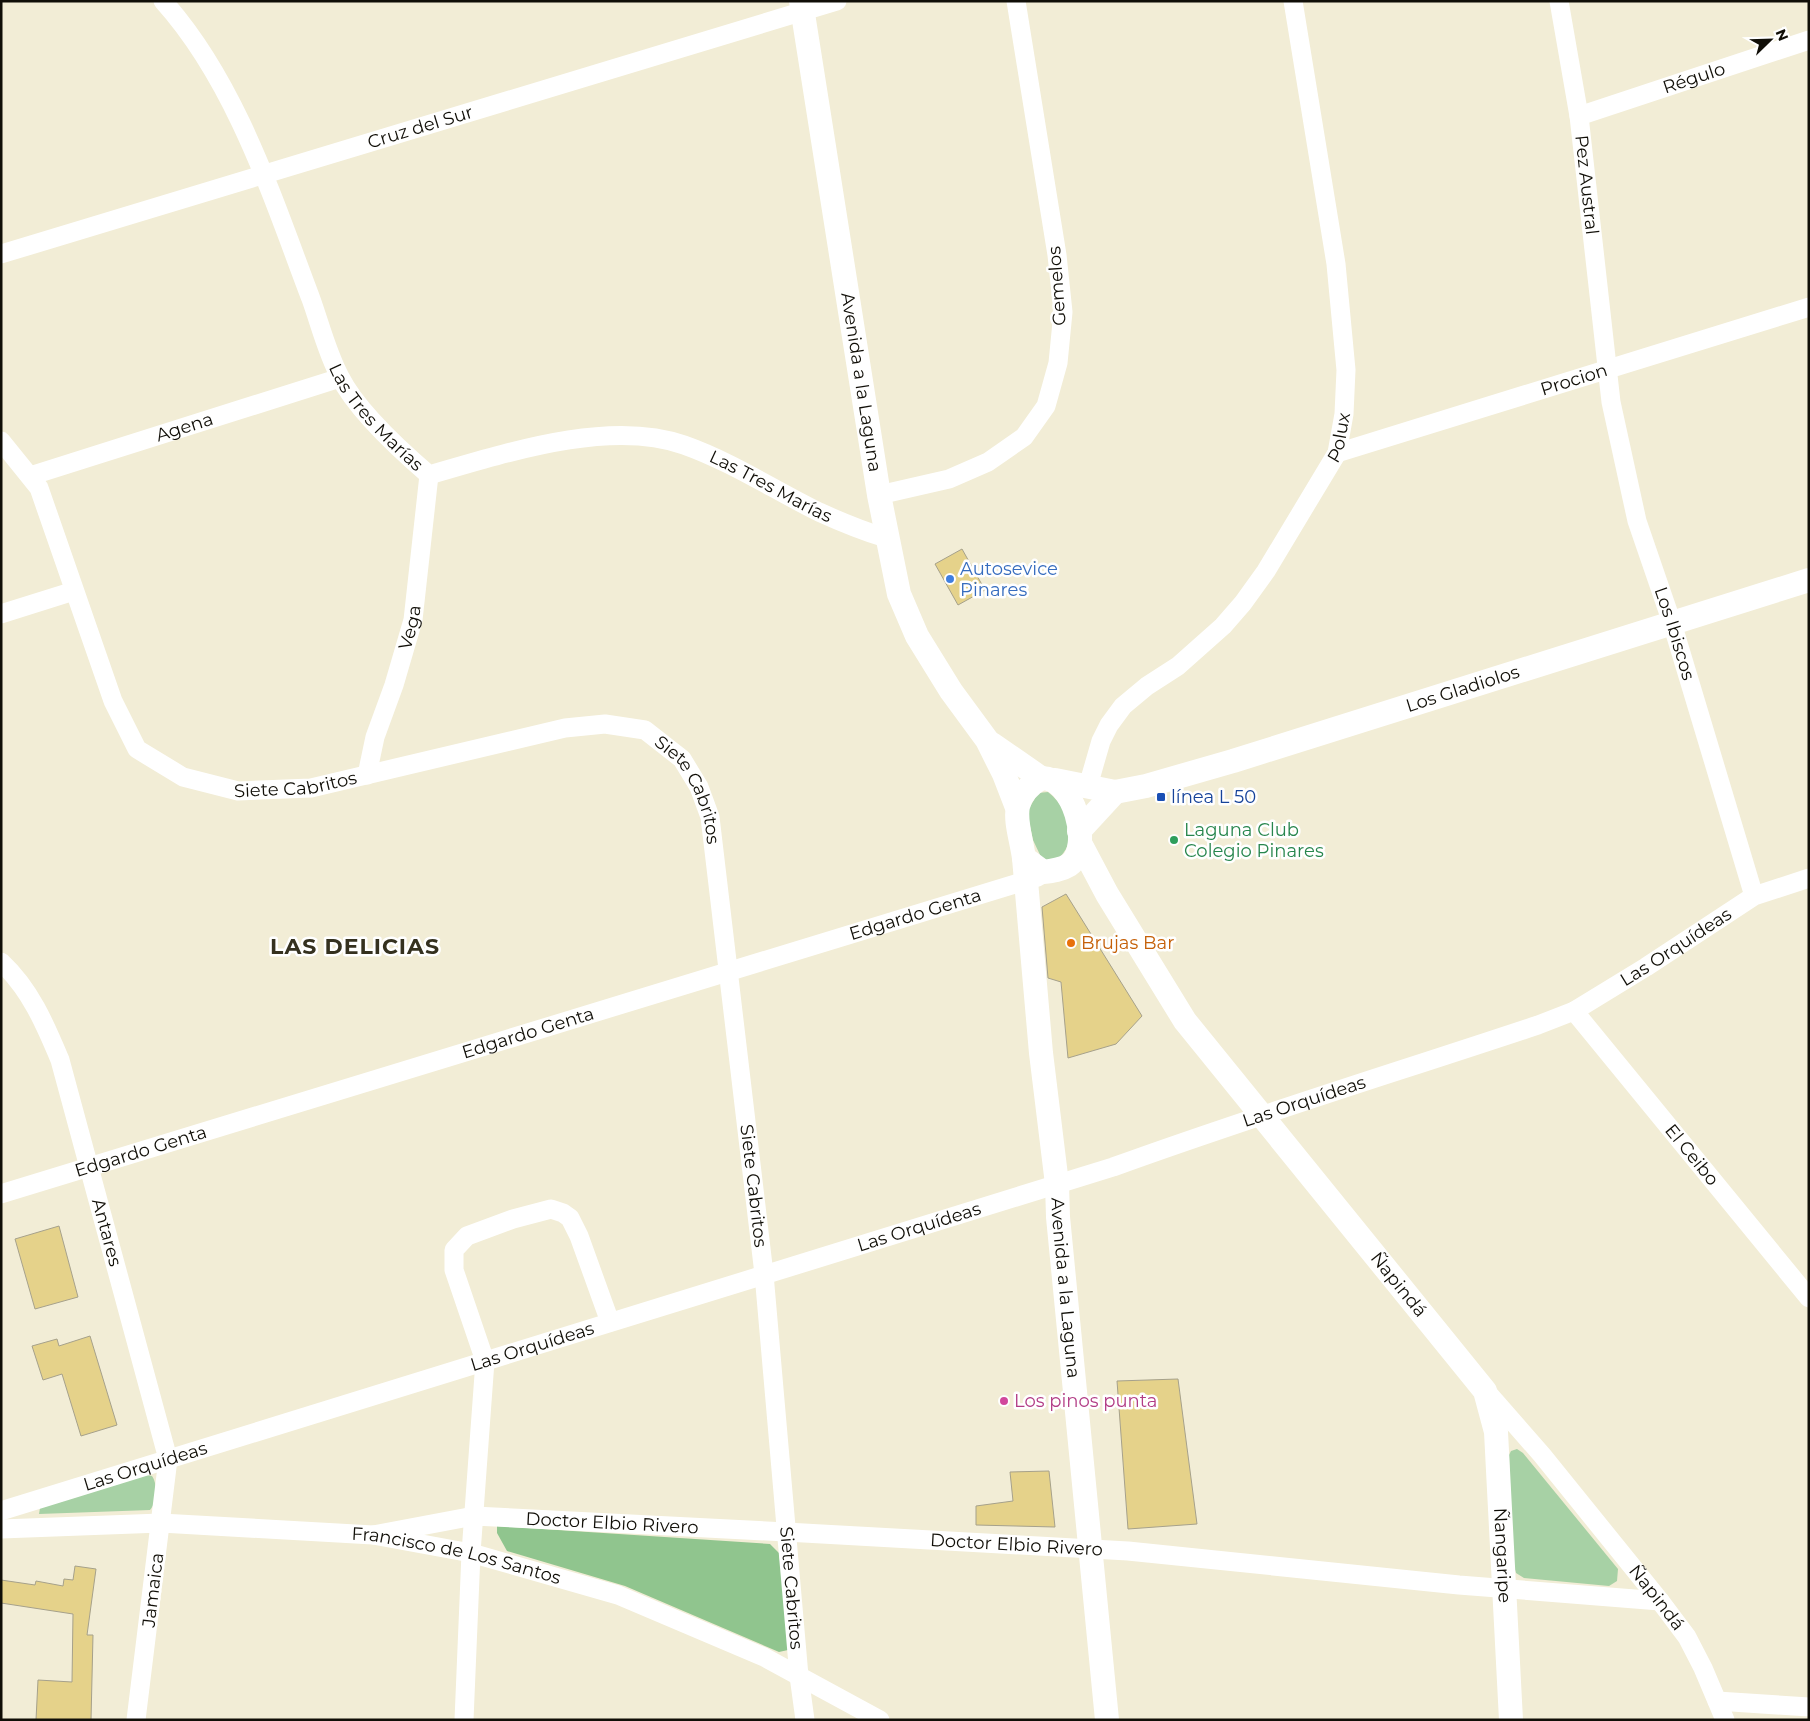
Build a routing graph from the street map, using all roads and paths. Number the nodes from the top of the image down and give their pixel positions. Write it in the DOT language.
graph roads {
  1 [pos="163,1"];
  2 [pos="837,1"];
  3 [pos="1016,1"];
  4 [pos="1293,1"];
  5 [pos="1559,1"];
  6 [pos="802,7"];
  7 [pos="1809,40"];
  8 [pos="1579,116"];
  9 [pos="264,174"];
  10 [pos="1,254"];
  11 [pos="1809,307"];
  12 [pos="1607,369"];
  13 [pos="340,378"];
  14 [pos="1,441"];
  15 [pos="1337,453"];
  16 [pos="429,475"];
  17 [pos="30,476"];
  18 [pos="879,495"];
  19 [pos="886,538"];
  20 [pos="1809,580"];
  21 [pos="74,591"];
  22 [pos="1,614"];
  23 [pos="1672,623"];
  24 [pos="986,740"];
  25 [pos="366,775"];
  26 [pos="1048,779"];
  27 [pos="1088,786"];
  28 [pos="1115,792"];
  29 [pos="1016,805"];
  30 [pos="1080,837"];
  31 [pos="1025,870"];
  32 [pos="1809,878"];
  33 [pos="1754,896"];
  34 [pos="1,962"];
  35 [pos="730,972"];
  36 [pos="1574,1011"];
  37 [pos="1262,1117"];
  38 [pos="90,1166"];
  39 [pos="1057,1184"];
  40 [pos="1,1194"];
  41 [pos="764,1274"];
  42 [pos="1809,1298"];
  43 [pos="610,1322"];
  44 [pos="485,1361"];
  45 [pos="1485,1391"];
  46 [pos="168,1459"];
  47 [pos="1,1511"];
  48 [pos="474,1516"];
  49 [pos="161,1523"];
  50 [pos="1,1529"];
  51 [pos="786,1532"];
  52 [pos="374,1535"];
  53 [pos="1090,1549"];
  54 [pos="472,1553"];
  55 [pos="1503,1588"];
  56 [pos="1660,1601"];
  57 [pos="800,1676"];
  58 [pos="1717,1701"];
  59 [pos="1809,1707"];
  60 [pos="136,1720"];
  61 [pos="464,1720"];
  62 [pos="806,1720"];
  63 [pos="880,1720"];
  64 [pos="1107,1720"];
  65 [pos="1511,1720"];
  66 [pos="1724,1720"];
  1 -- 9 [label="street, Las Tres Marías"];
  2 -- 6 [label="street, Cruz del Sur"];
  3 -- 18 [label="street, Gemelos"];
  4 -- 15 [label="street, Polux"];
  5 -- 8 [label="street, Pez Austral"];
  6 -- 9 [label="street, Cruz del Sur"];
  6 -- 18 [label="street, Avenida a la Laguna"];
  7 -- 8 [label="street, Régulo"];
  8 -- 12 [label="street, Pez Austral"];
  9 -- 10 [label="street, Cruz del Sur"];
  9 -- 13 [label="street, Las Tres Marías"];
  11 -- 12 [label="street, Procion"];
  12 -- 15 [label="street, Procion"];
  12 -- 23 [label="street, Los Ibiscos"];
  13 -- 16 [label="street, Las Tres Marías"];
  13 -- 17 [label="street, Agena"];
  14 -- 17 [label="street, Siete Cabritos"];
  15 -- 27 [label="street, Polux"];
  16 -- 19 [label="street, Las Tres Marías"];
  16 -- 25 [label="street, Vega"];
  17 -- 21 [label="street, Siete Cabritos"];
  18 -- 19 [label="street, Avenida a la Laguna"];
  19 -- 24 [label="street, Avenida a la Laguna"];
  20 -- 23 [label="street, Los Gladiolos"];
  21 -- 22 [label="street"];
  21 -- 25 [label="street, Siete Cabritos"];
  23 -- 28 [label="street, Los Gladiolos"];
  23 -- 33 [label="street, Los Ibiscos"];
  24 -- 26 [label="street, Avenida a la Laguna"];
  24 -- 29 [label="street, Avenida a la Laguna"];
  25 -- 35 [label="street, Siete Cabritos"];
  26 -- 27 [label="street, Los Gladiolos"];
  26 -- 29 [label="street"];
  26 -- 30 [label="street"];
  27 -- 28 [label="street, Los Gladiolos"];
  28 -- 30 [label="street"];
  29 -- 31 [label="street"];
  30 -- 31 [label="street"];
  30 -- 37 [label="street, Ñapindá"];
  31 -- 35 [label="street, Edgardo Genta"];
  31 -- 39 [label="street, Avenida a la Laguna"];
  32 -- 33 [label="street, Las Orquídeas"];
  33 -- 36 [label="street, Las Orquídeas"];
  34 -- 38 [label="street, Antares"];
  35 -- 38 [label="street, Edgardo Genta"];
  35 -- 41 [label="street, Siete Cabritos"];
  36 -- 37 [label="street, Las Orquídeas"];
  36 -- 42 [label="street, El Ceibo"];
  37 -- 39 [label="street, Las Orquídeas"];
  37 -- 45 [label="street, Ñapindá"];
  38 -- 40 [label="street, Edgardo Genta"];
  38 -- 46 [label="street, Antares"];
  39 -- 41 [label="street, Las Orquídeas"];
  39 -- 53 [label="street, Avenida a la Laguna"];
  41 -- 43 [label="street, Las Orquídeas"];
  41 -- 51 [label="street, Siete Cabritos"];
  43 -- 44 [label="street, Las Orquídeas"];
  43 -- 44 [label="street"];
  44 -- 46 [label="street, Las Orquídeas"];
  44 -- 48 [label="street"];
  45 -- 55 [label="street, Ñangaripe"];
  45 -- 56 [label="street, Ñapindá"];
  46 -- 47 [label="street, Las Orquídeas"];
  46 -- 49 [label="street, Jamaica"];
  48 -- 51 [label="street, Doctor Elbio Rivero"];
  48 -- 52 [label="street, Doctor Elbio Rivero"];
  48 -- 54 [label="street"];
  49 -- 50 [label="street, Francisco de Los Santos"];
  49 -- 52 [label="street, Francisco de Los Santos"];
  49 -- 60 [label="street, Jamaica"];
  51 -- 53 [label="street, Doctor Elbio Rivero"];
  51 -- 57 [label="street, Siete Cabritos"];
  52 -- 54 [label="street, Francisco de Los Santos"];
  53 -- 55 [label="street, Doctor Elbio Rivero"];
  53 -- 64 [label="street, Avenida a la Laguna"];
  54 -- 57 [label="street, Francisco de Los Santos"];
  54 -- 61 [label="street"];
  55 -- 56 [label="street, Doctor Elbio Rivero"];
  55 -- 65 [label="street, Ñangaripe"];
  56 -- 58 [label="street, Ñapindá"];
  57 -- 62 [label="street, Siete Cabritos"];
  57 -- 63 [label="street, Francisco de Los Santos"];
  58 -- 59 [label="street"];
  58 -- 66 [label="street, Ñapindá"];
}
